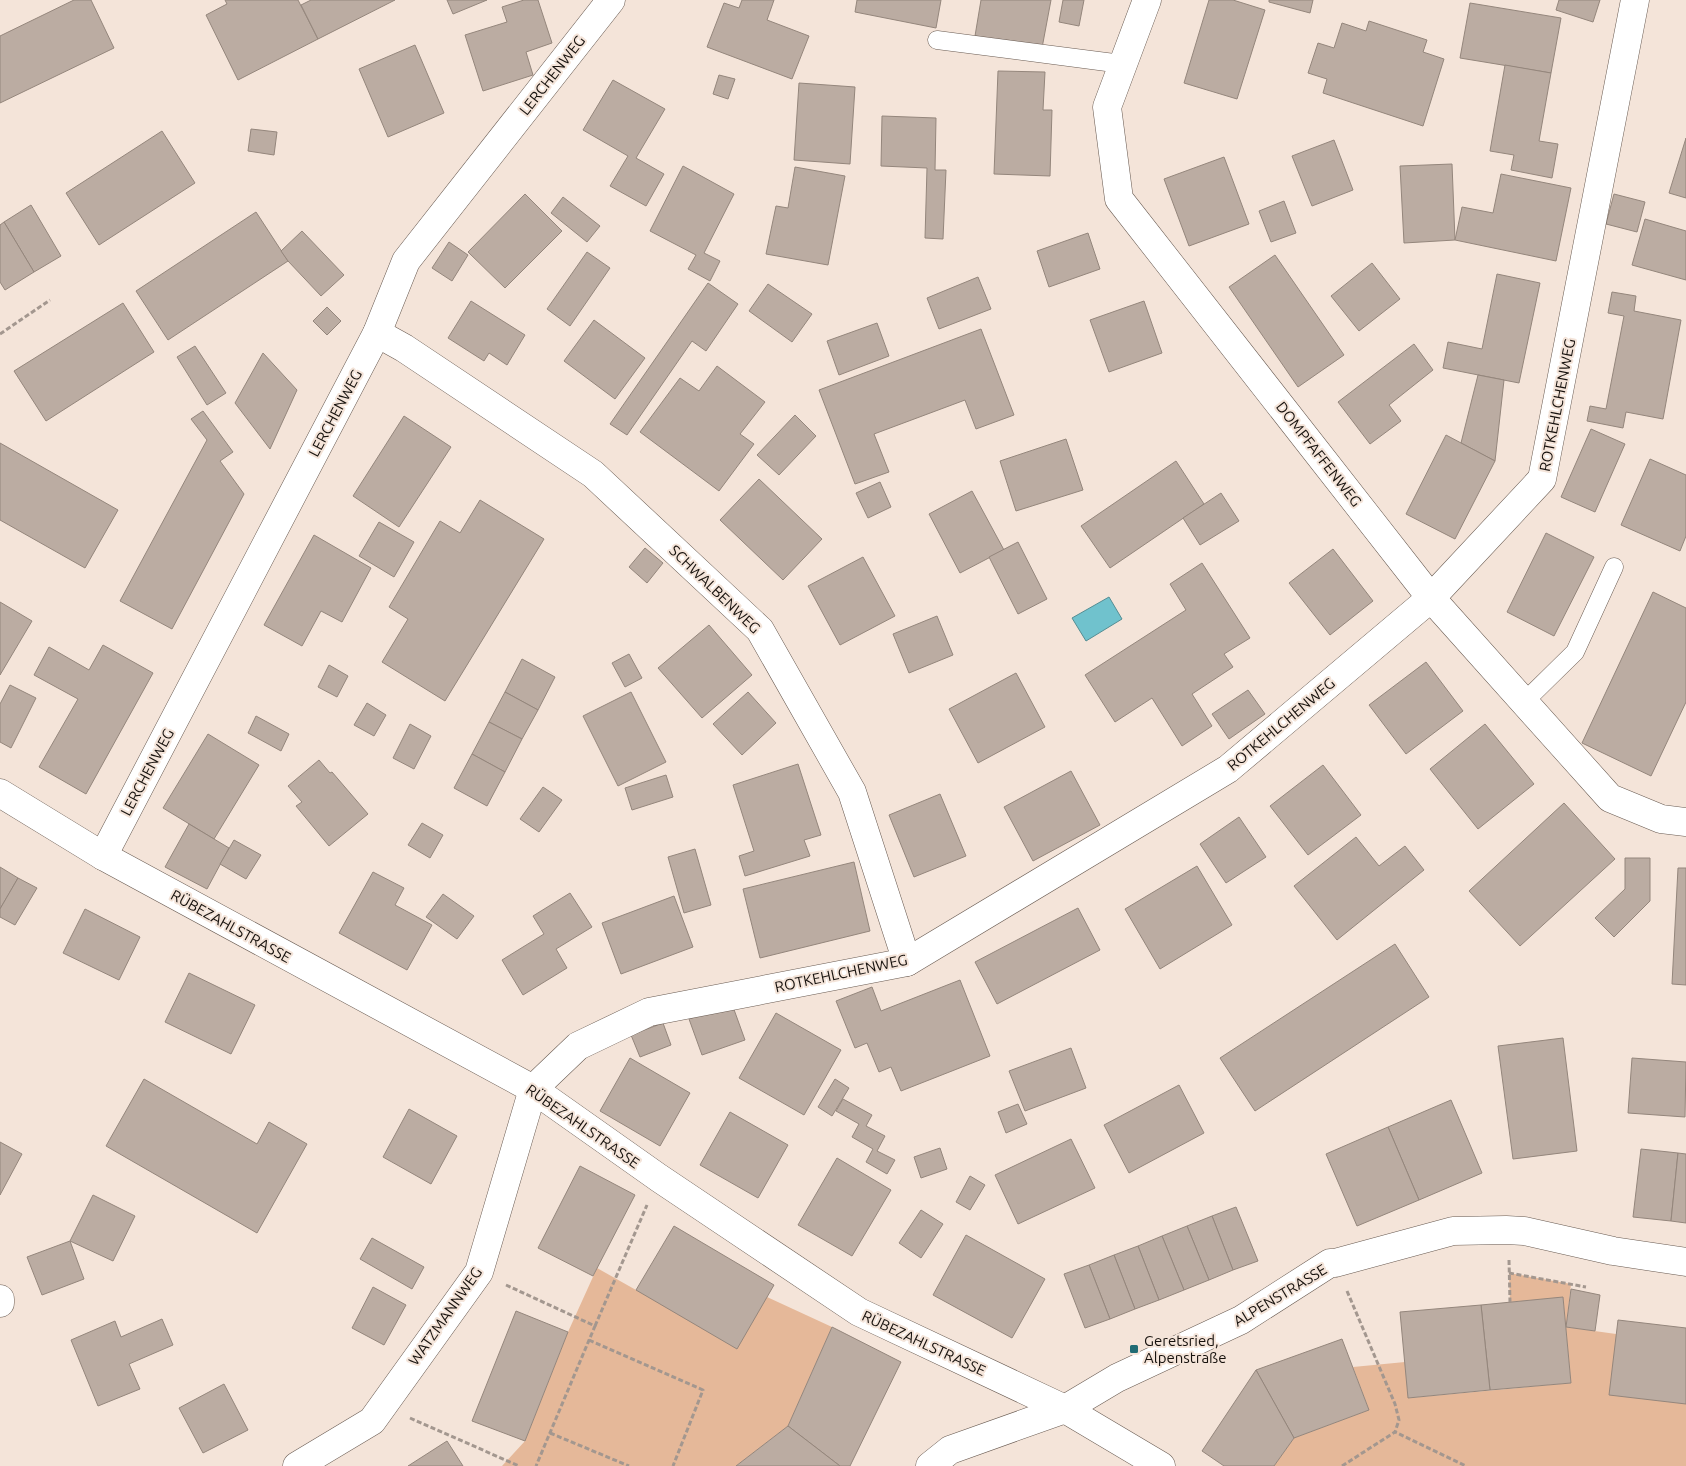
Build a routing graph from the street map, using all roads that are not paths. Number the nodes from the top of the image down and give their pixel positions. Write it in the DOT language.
graph roads {
  1 [pos="611,0"];
  2 [pos="1147,0"];
  3 [pos="1635,0"];
  4 [pos="937,40"];
  5 [pos="1122,64"];
  6 [pos="377,333"];
  7 [pos="1614,567"];
  8 [pos="1431,598"];
  9 [pos="1524,702"];
  10 [pos="0,793"];
  11 [pos="1686,822"];
  12 [pos="103,856"];
  13 [pos="906,962"];
  14 [pos="534,1090"];
  15 [pos="1686,1262"];
  16 [pos="0,1299"];
  17 [pos="0,1303"];
  18 [pos="1065,1409"];
  19 [pos="297,1466"];
  20 [pos="930,1466"];
  21 [pos="1161,1466"];
  1 -- 6 [label="street, LERCHENWEG"];
  2 -- 5 [label="street, DOMPFAFFENWEG"];
  3 -- 8 [label="street, ROTKEHLCHENWEG"];
  4 -- 5 [label="lane"];
  5 -- 8 [label="street, DOMPFAFFENWEG"];
  6 -- 12 [label="street, LERCHENWEG"];
  6 -- 13 [label="street, SCHWALBENWEG"];
  7 -- 9 [label="lane"];
  8 -- 9 [label="street, DOMPFAFFENWEG"];
  8 -- 13 [label="street, ROTKEHLCHENWEG"];
  9 -- 11 [label="street, DOMPFAFFENWEG"];
  10 -- 12 [label="street, RÜBEZAHLSTRASSE"];
  12 -- 14 [label="street, RÜBEZAHLSTRASSE"];
  13 -- 14 [label="street, ROTKEHLCHENWEG"];
  14 -- 18 [label="street, RÜBEZAHLSTRASSE"];
  14 -- 19 [label="street, WATZMANNWEG"];
  15 -- 18 [label="street, ALPENSTRASSE"];
  16 -- 17 [label="street"];
  18 -- 20 [label="street, ALPENSTRASSE"];
  18 -- 21 [label="street, RÜBEZAHLSTRASSE"];
}
